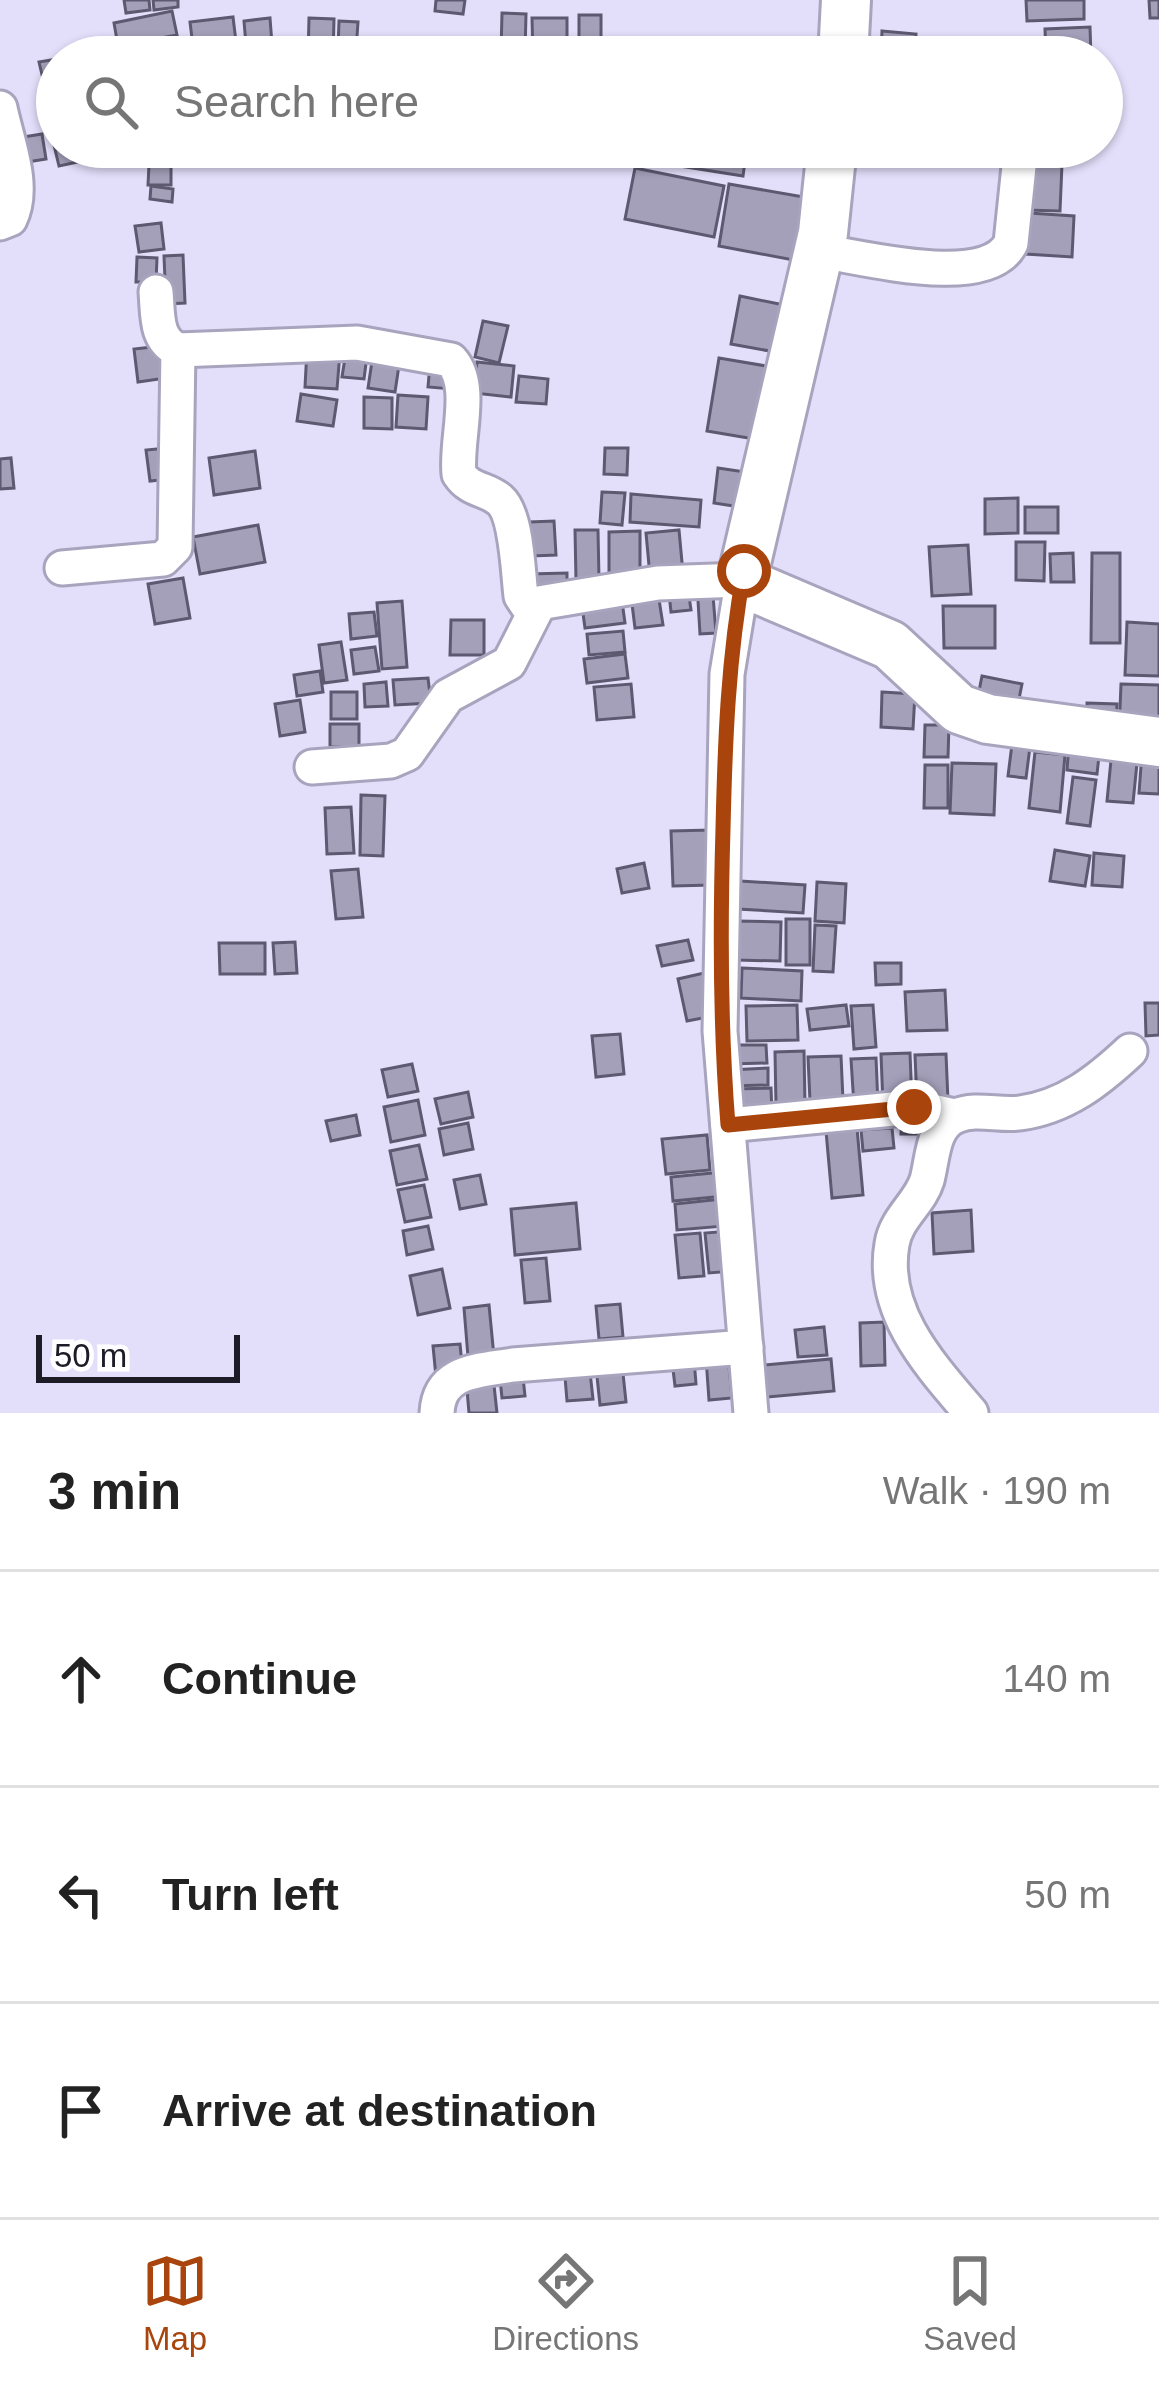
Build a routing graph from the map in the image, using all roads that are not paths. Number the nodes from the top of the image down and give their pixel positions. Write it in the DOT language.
graph roads {
  1 [pos="846,0"];
  2 [pos="844,36"];
  3 [pos="0,108"];
  4 [pos="829,168"];
  5 [pos="1019,168"];
  6 [pos="0,223"];
  7 [pos="818,251"];
  8 [pos="156,292"];
  9 [pos="178,350"];
  10 [pos="62,568"];
  11 [pos="743,575"];
  12 [pos="538,606"];
  13 [pos="1159,742"];
  14 [pos="312,767"];
  15 [pos="1130,1051"];
  16 [pos="955,1116"];
  17 [pos="728,1125"];
  18 [pos="746,1347"];
  19 [pos="437,1413"];
  20 [pos="751,1413"];
  21 [pos="971,1413"];
  1 -- 2 [label="street"];
  3 -- 6 [label="street"];
  4 -- 7 [label="street"];
  5 -- 7 [label="street"];
  7 -- 11 [label="street"];
  8 -- 9 [label="street"];
  9 -- 10 [label="street"];
  9 -- 12 [label="street"];
  11 -- 12 [label="street"];
  11 -- 13 [label="street"];
  11 -- 17 [label="street"];
  12 -- 14 [label="street"];
  15 -- 16 [label="street"];
  16 -- 17 [label="street"];
  16 -- 21 [label="street"];
  17 -- 18 [label="street"];
  18 -- 19 [label="street"];
  18 -- 20 [label="street"];
}
